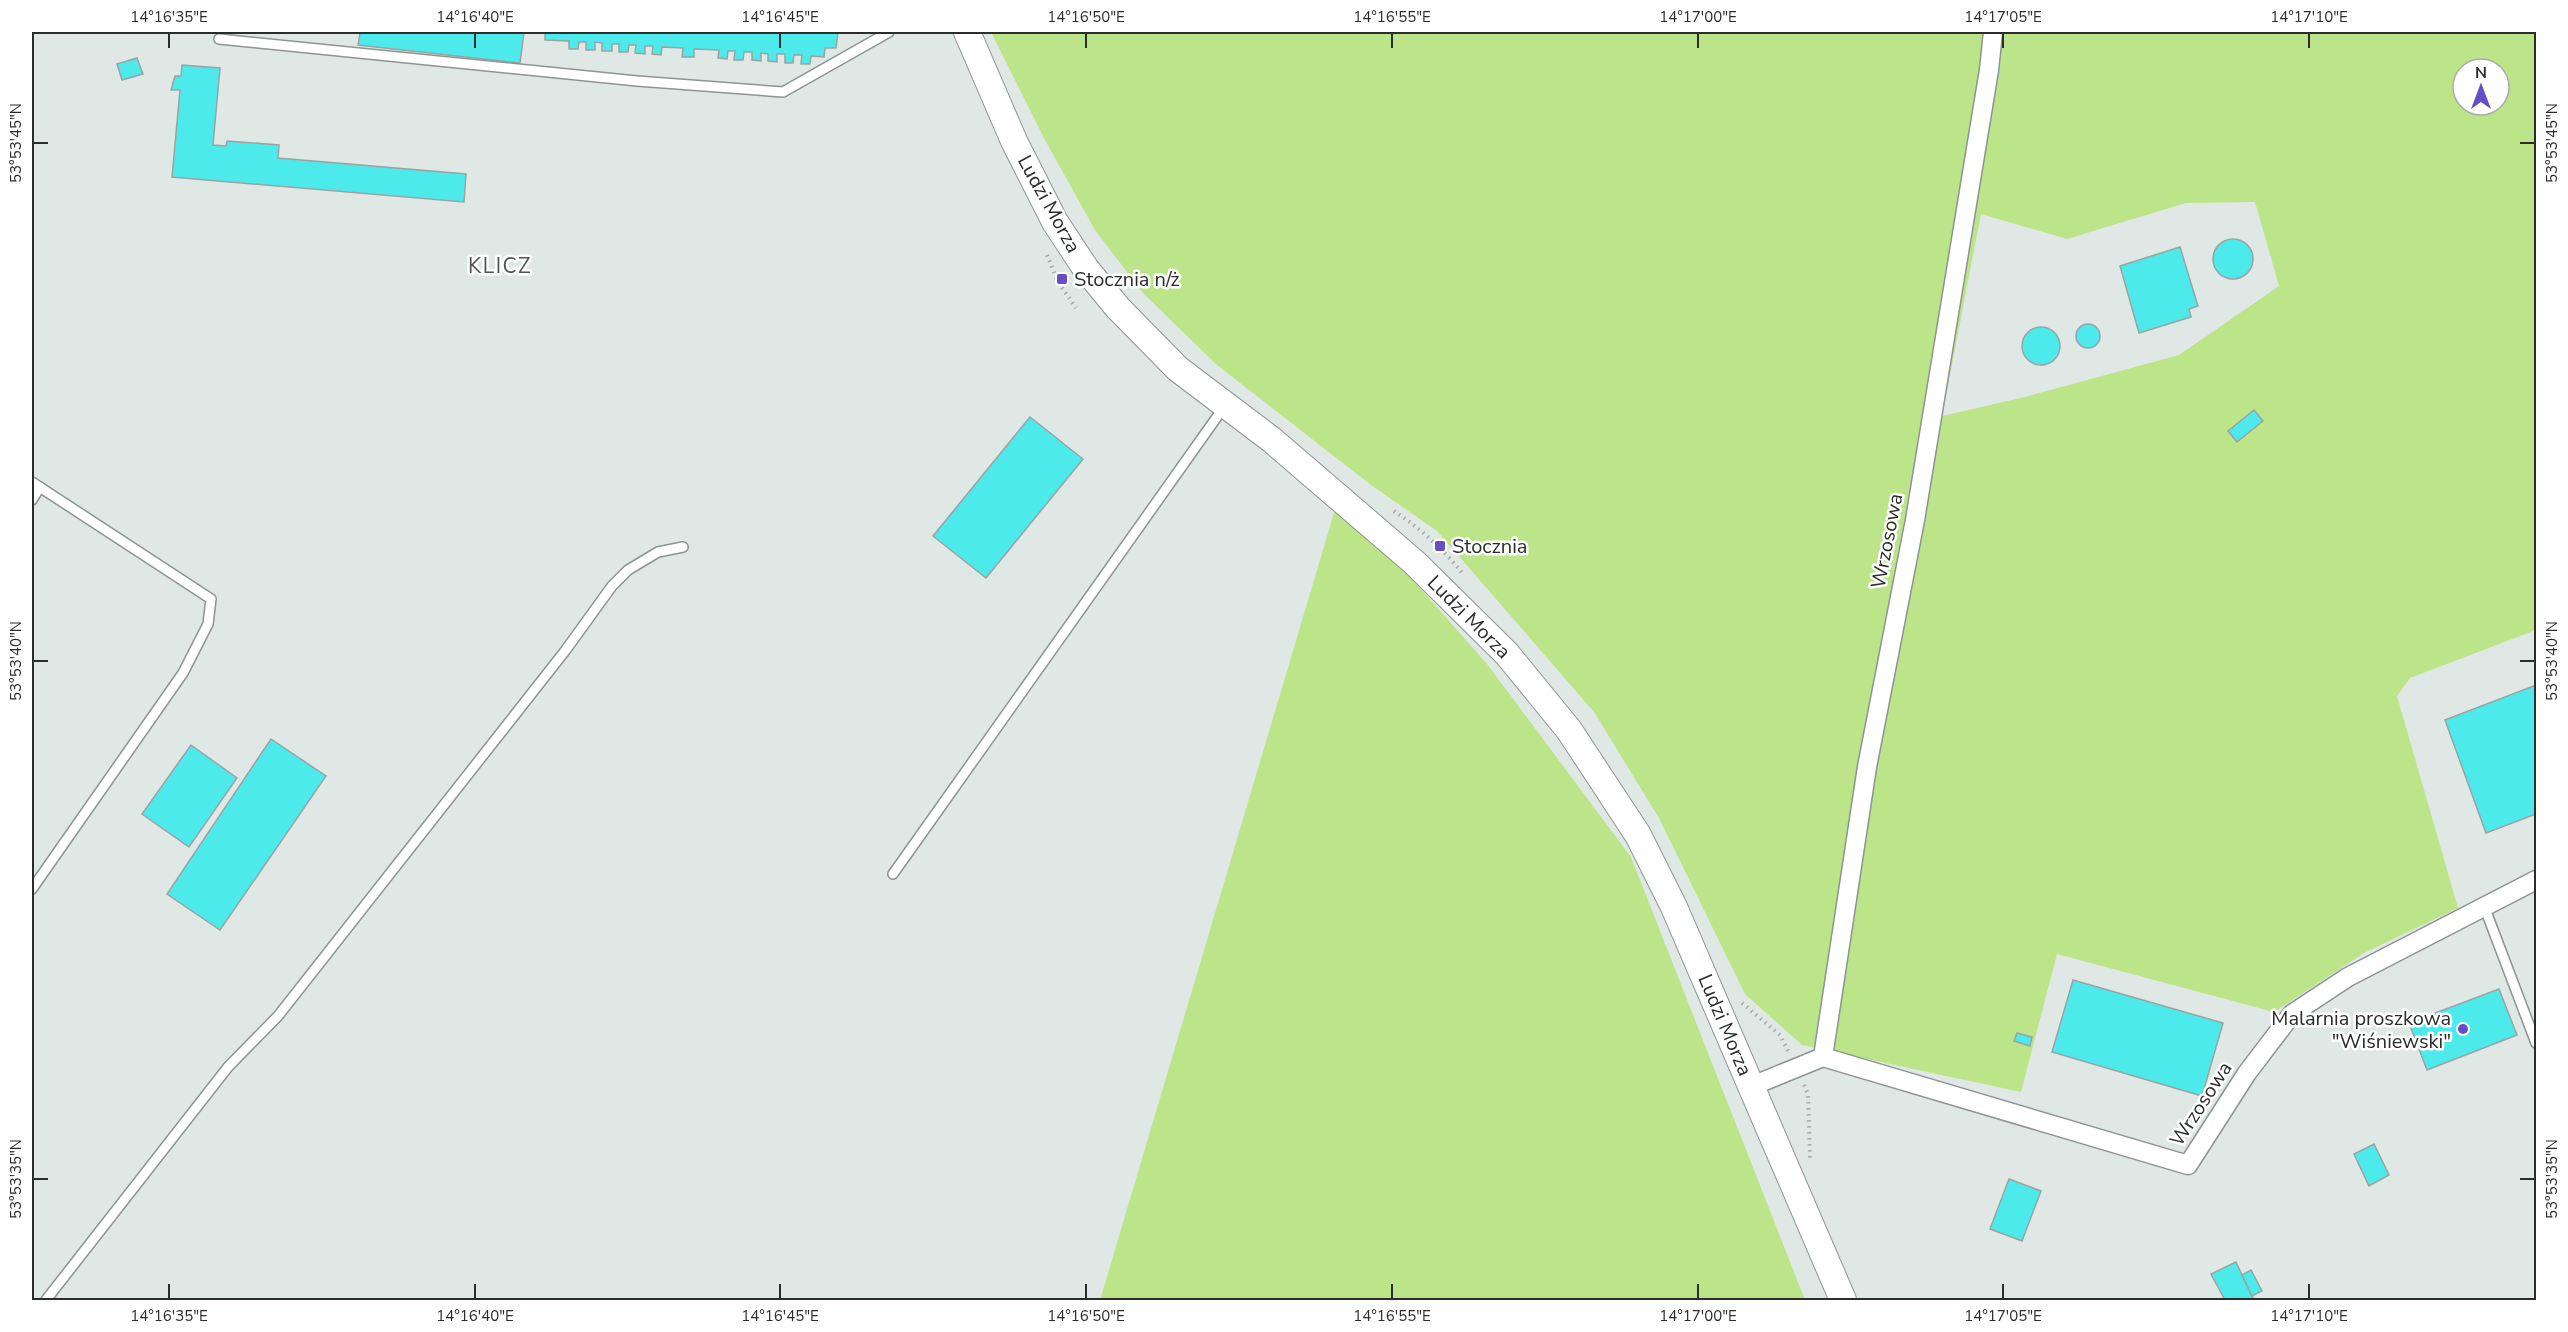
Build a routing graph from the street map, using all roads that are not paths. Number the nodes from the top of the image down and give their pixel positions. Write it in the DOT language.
graph roads {
  1 [pos="889,32"];
  2 [pos="968,32"];
  3 [pos="1993,32"];
  4 [pos="219,39"];
  5 [pos="1225,405"];
  6 [pos="36,484"];
  7 [pos="32,500"];
  8 [pos="682,547"];
  9 [pos="893,874"];
  10 [pos="2536,880"];
  11 [pos="32,890"];
  12 [pos="2484,906"];
  13 [pos="2536,1043"];
  14 [pos="1823,1057"];
  15 [pos="1752,1086"];
  16 [pos="46,1300"];
  17 [pos="1843,1300"];
  1 -- 4 [label="lane"];
  2 -- 5 [label="street, Ludzi Morza"];
  3 -- 14 [label="street, Wrzosowa"];
  5 -- 9 [label="lane"];
  5 -- 15 [label="street, Ludzi Morza"];
  6 -- 7 [label="lane"];
  6 -- 11 [label="lane"];
  8 -- 16 [label="lane"];
  10 -- 12 [label="street, Wrzosowa"];
  12 -- 13 [label="lane"];
  12 -- 14 [label="street, Wrzosowa"];
  14 -- 15 [label="street"];
  15 -- 17 [label="street, Ludzi Morza"];
}
